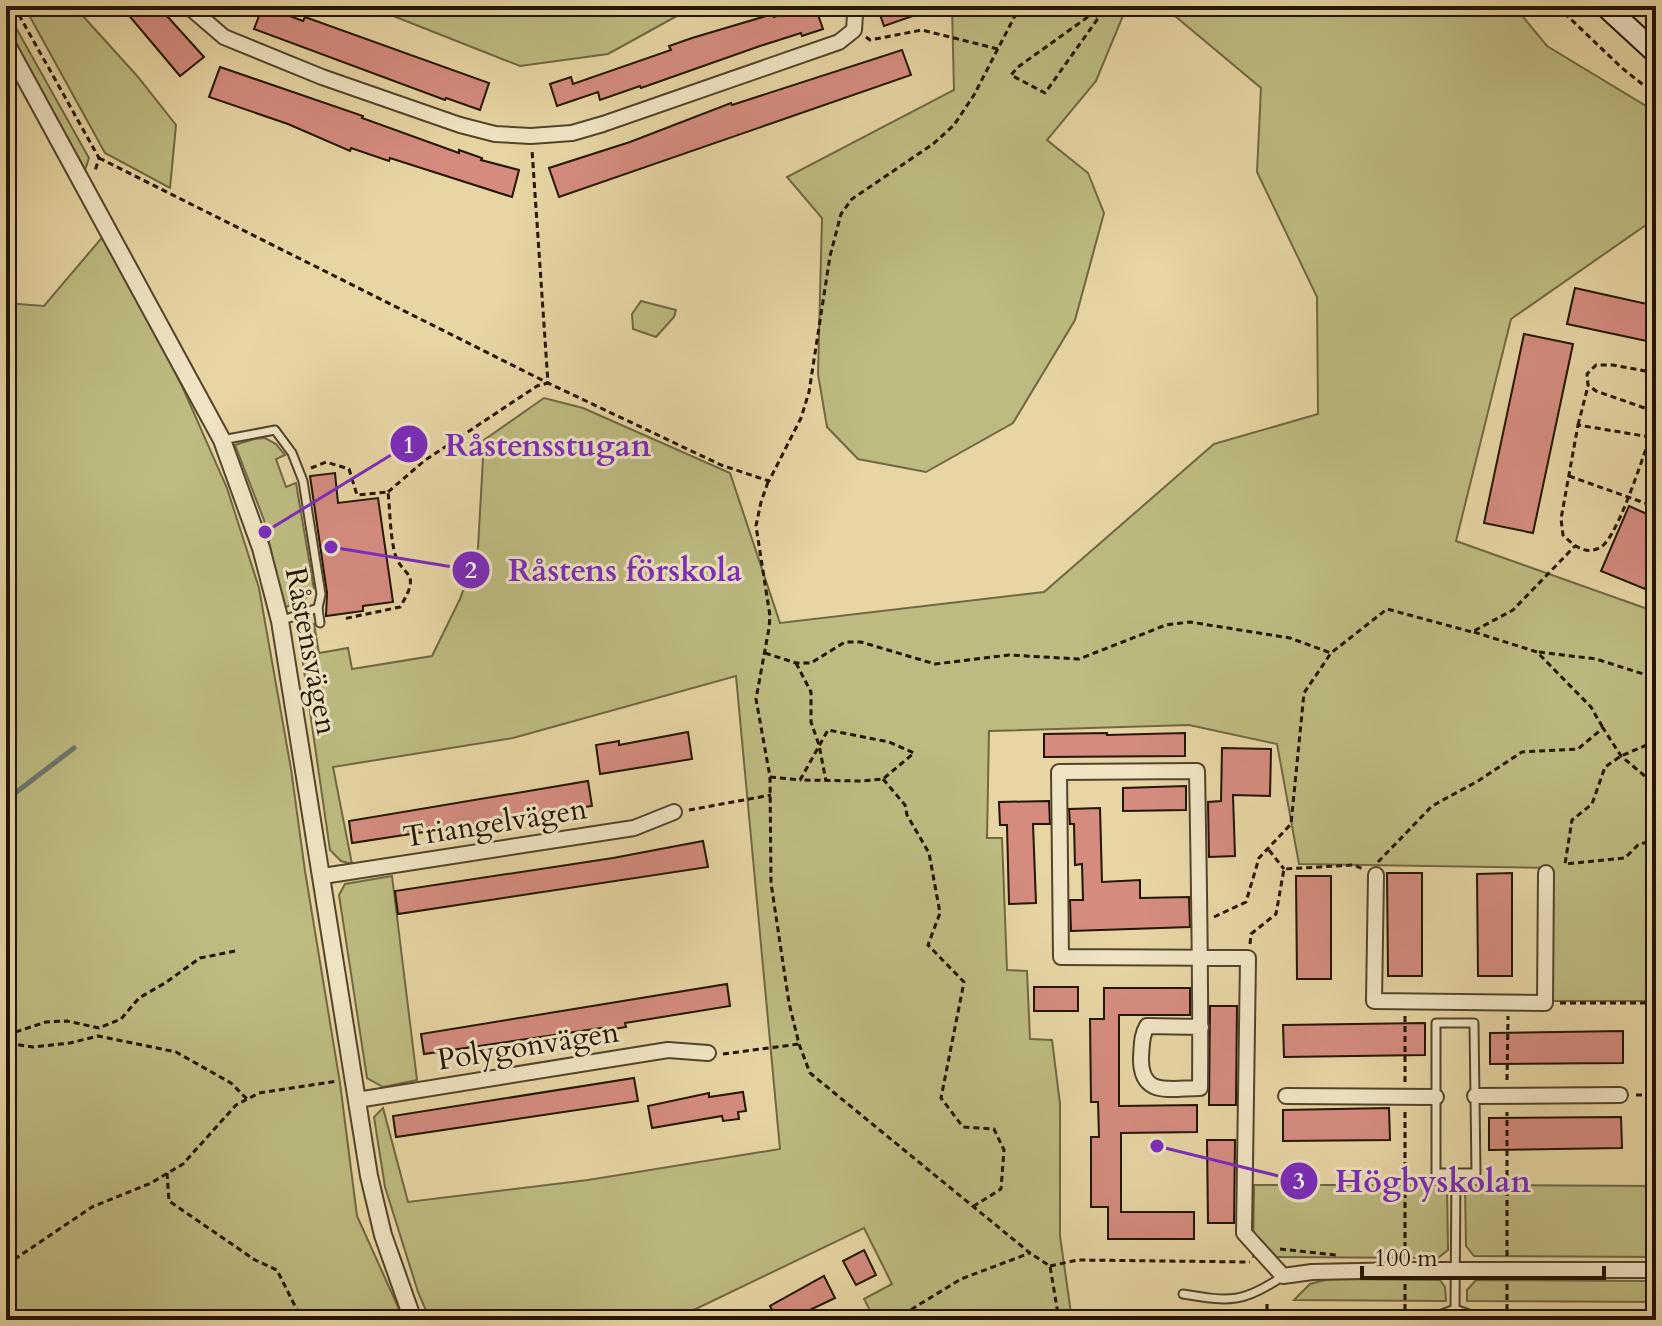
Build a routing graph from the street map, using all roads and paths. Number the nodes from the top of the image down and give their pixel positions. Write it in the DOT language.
graph roads {
  1 [pos="14,6"];
  2 [pos="188,6"];
  3 [pos="852,6"];
  4 [pos="1020,6"];
  5 [pos="1557,6"];
  6 [pos="1605,6"];
  7 [pos="854,30"];
  8 [pos="6,43"];
  9 [pos="998,49"];
  10 [pos="1656,53"];
  11 [pos="1045,93"];
  12 [pos="1656,95"];
  13 [pos="531,136"];
  14 [pos="99,158"];
  15 [pos="87,193"];
  16 [pos="1656,373"];
  17 [pos="548,383"];
  18 [pos="1588,385"];
  19 [pos="1656,412"];
  20 [pos="1656,420"];
  21 [pos="1578,425"];
  22 [pos="1650,437"];
  23 [pos="222,440"];
  24 [pos="299,472"];
  25 [pos="1569,476"];
  26 [pos="769,481"];
  27 [pos="388,492"];
  28 [pos="1628,496"];
  29 [pos="1656,507"];
  30 [pos="1575,546"];
  31 [pos="318,608"];
  32 [pos="343,619"];
  33 [pos="280,621"];
  34 [pos="320,623"];
  35 [pos="1472,632"];
  36 [pos="1537,652"];
  37 [pos="765,653"];
  38 [pos="1331,653"];
  39 [pos="796,663"];
  40 [pos="1656,678"];
  41 [pos="1603,728"];
  42 [pos="1656,741"];
  43 [pos="819,745"];
  44 [pos="1621,756"];
  45 [pos="770,777"];
  46 [pos="883,779"];
  47 [pos="800,780"];
  48 [pos="826,781"];
  49 [pos="1656,793"];
  50 [pos="771,795"];
  51 [pos="674,812"];
  52 [pos="1656,839"];
  53 [pos="1268,848"];
  54 [pos="1284,869"];
  55 [pos="1546,873"];
  56 [pos="1376,875"];
  57 [pos="323,876"];
  58 [pos="1200,924"];
  59 [pos="235,951"];
  60 [pos="1201,957"];
  61 [pos="1248,958"];
  62 [pos="1405,1001"];
  63 [pos="1508,1002"];
  64 [pos="1545,1003"];
  65 [pos="1656,1003"];
  66 [pos="1201,1027"];
  67 [pos="6,1035"];
  68 [pos="799,1044"];
  69 [pos="708,1053"];
  70 [pos="6,1057"];
  71 [pos="354,1079"];
  72 [pos="1507,1095"];
  73 [pos="1620,1095"];
  74 [pos="1656,1095"];
  75 [pos="1286,1096"];
  76 [pos="1475,1096"];
  77 [pos="1405,1097"];
  78 [pos="1436,1097"];
  79 [pos="247,1099"];
  80 [pos="357,1100"];
  81 [pos="167,1173"];
  82 [pos="1456,1173"];
  83 [pos="974,1206"];
  84 [pos="1030,1253"];
  85 [pos="6,1265"];
  86 [pos="1405,1270"];
  87 [pos="1456,1270"];
  88 [pos="1507,1270"];
  89 [pos="1656,1270"];
  90 [pos="1283,1276"];
  91 [pos="1183,1294"];
  92 [pos="1455,1309"];
  93 [pos="302,1320"];
  94 [pos="413,1320"];
  95 [pos="894,1320"];
  96 [pos="1059,1320"];
  97 [pos="1405,1320"];
  98 [pos="1437,1320"];
  99 [pos="1474,1320"];
  100 [pos="1507,1320"];
  1 -- 14 [label="path"];
  2 -- 13 [label="street"];
  3 -- 7 [label="street"];
  4 -- 9 [label="path"];
  5 -- 12 [label="path"];
  6 -- 10 [label="main road"];
  7 -- 9 [label="path"];
  7 -- 13 [label="street"];
  8 -- 15 [label="street, Råstensvägen"];
  9 -- 26 [label="path"];
  11 -- 11 [label="path"];
  13 -- 17 [label="path"];
  14 -- 15 [label="path"];
  14 -- 17 [label="path"];
  15 -- 23 [label="street, Råstensvägen"];
  16 -- 18 [label="path"];
  17 -- 26 [label="path"];
  17 -- 27 [label="path"];
  18 -- 19 [label="path"];
  18 -- 21 [label="path"];
  20 -- 22 [label="path"];
  21 -- 22 [label="path"];
  21 -- 25 [label="path"];
  22 -- 28 [label="path"];
  23 -- 24 [label="lane"];
  23 -- 33 [label="street, Råstensvägen"];
  24 -- 27 [label="path"];
  24 -- 31 [label="lane"];
  25 -- 28 [label="path"];
  25 -- 30 [label="path"];
  26 -- 37 [label="path"];
  27 -- 32 [label="path"];
  28 -- 29 [label="path"];
  28 -- 30 [label="path"];
  30 -- 35 [label="path"];
  31 -- 33 [label="lane"];
  31 -- 34 [label="lane"];
  33 -- 57 [label="street, Råstensvägen"];
  35 -- 36 [label="path"];
  35 -- 38 [label="path"];
  36 -- 40 [label="path"];
  36 -- 41 [label="path"];
  37 -- 39 [label="path"];
  37 -- 45 [label="path"];
  38 -- 39 [label="path"];
  38 -- 53 [label="path"];
  39 -- 43 [label="path"];
  41 -- 44 [label="path"];
  41 -- 56 [label="path"];
  42 -- 44 [label="path"];
  43 -- 46 [label="path"];
  43 -- 47 [label="path"];
  43 -- 48 [label="path"];
  44 -- 49 [label="path"];
  44 -- 52 [label="path"];
  45 -- 47 [label="path"];
  45 -- 50 [label="path"];
  46 -- 48 [label="path"];
  46 -- 83 [label="path"];
  47 -- 48 [label="path"];
  50 -- 51 [label="path"];
  50 -- 68 [label="path"];
  51 -- 57 [label="street, Triangelvägen"];
  53 -- 54 [label="path"];
  53 -- 58 [label="path"];
  54 -- 56 [label="path"];
  54 -- 61 [label="path"];
  55 -- 64 [label="street"];
  56 -- 62 [label="street"];
  57 -- 71 [label="street, Råstensvägen"];
  58 -- 60 [label="street"];
  58 -- 60 [label="street"];
  59 -- 67 [label="path"];
  60 -- 61 [label="street"];
  60 -- 66 [label="street"];
  61 -- 90 [label="street"];
  62 -- 63 [label="street"];
  62 -- 77 [label="path"];
  63 -- 64 [label="street"];
  63 -- 72 [label="path"];
  64 -- 65 [label="path"];
  66 -- 66 [label="street"];
  68 -- 69 [label="path"];
  68 -- 83 [label="path"];
  69 -- 80 [label="street, Polygonvägen"];
  70 -- 79 [label="path"];
  71 -- 79 [label="path"];
  71 -- 80 [label="street, Råstensvägen"];
  72 -- 73 [label="street"];
  72 -- 76 [label="street"];
  72 -- 88 [label="path"];
  73 -- 74 [label="path"];
  75 -- 77 [label="street"];
  76 -- 78 [label="lane"];
  76 -- 82 [label="lane"];
  77 -- 78 [label="street"];
  77 -- 86 [label="path"];
  78 -- 82 [label="lane"];
  79 -- 81 [label="path"];
  80 -- 94 [label="street, Råstensvägen"];
  81 -- 85 [label="path"];
  81 -- 93 [label="path"];
  82 -- 87 [label="lane"];
  83 -- 84 [label="path"];
  84 -- 95 [label="path"];
  84 -- 96 [label="path"];
  86 -- 87 [label="street"];
  86 -- 90 [label="street"];
  86 -- 97 [label="path"];
  87 -- 88 [label="street"];
  87 -- 92 [label="lane"];
  88 -- 89 [label="street"];
  88 -- 100 [label="path"];
  90 -- 91 [label="lane"];
  92 -- 98 [label="lane"];
  92 -- 99 [label="lane"];
}
